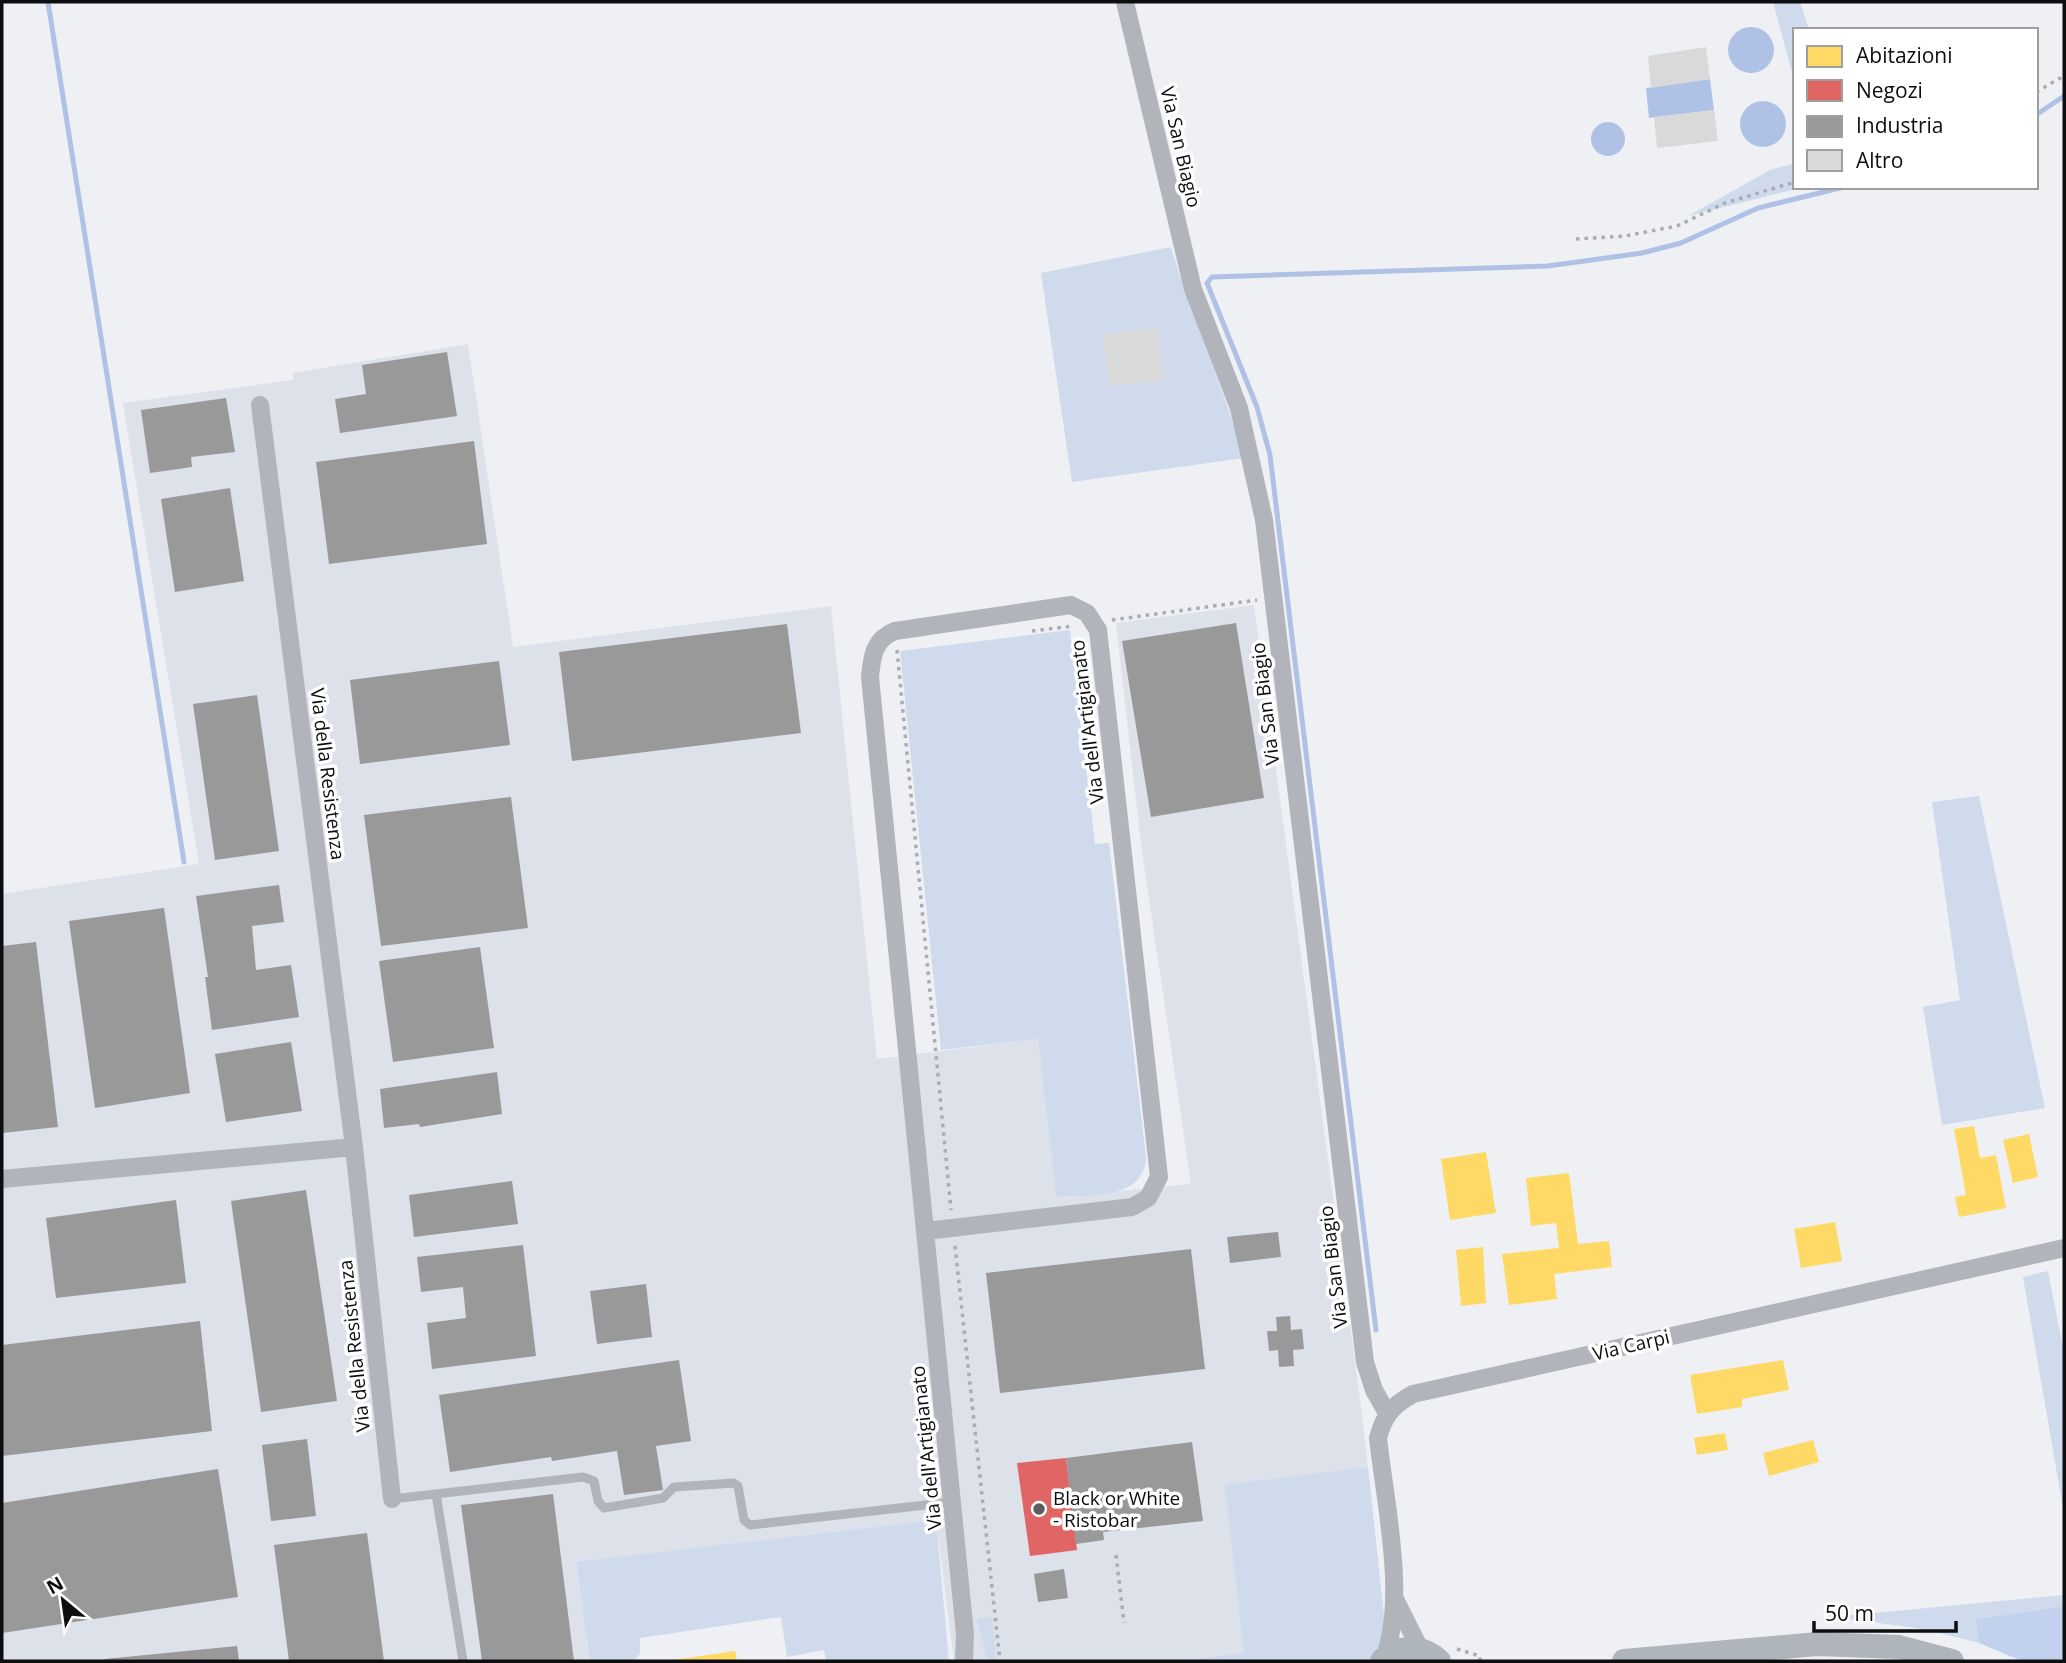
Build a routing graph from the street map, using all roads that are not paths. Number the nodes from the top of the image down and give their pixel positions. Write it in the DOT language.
graph roads {
  1 [pos="1125,2"];
  2 [pos="261,405"];
  3 [pos="354,1147"];
  4 [pos="2,1179"];
  5 [pos="926,1231"];
  6 [pos="2064,1248"];
  7 [pos="1387,1413"];
  8 [pos="436,1494"];
  9 [pos="392,1499"];
  10 [pos="953,1502"];
  11 [pos="1395,1599"];
  12 [pos="965,1634"];
  13 [pos="1438,1655"];
  14 [pos="1383,1660"];
  15 [pos="463,1661"];
  16 [pos="964,1661"];
  17 [pos="977,1661"];
  18 [pos="1624,1661"];
  19 [pos="1952,1661"];
  1 -- 7 [label="street, Via San Biagio"];
  2 -- 3 [label="street, Via della Resistenza"];
  3 -- 4 [label="street"];
  3 -- 9 [label="street, Via della Resistenza"];
  5 -- 5 [label="street, Via dell'Artigianato"];
  5 -- 10 [label="street, Via dell'Artigianato"];
  6 -- 7 [label="street, Via Carpi"];
  7 -- 11 [label="street"];
  8 -- 9 [label="lane"];
  8 -- 10 [label="lane"];
  8 -- 15 [label="lane"];
  10 -- 12 [label="street, Via dell'Artigianato"];
  11 -- 13 [label="street"];
  11 -- 14 [label="street"];
  12 -- 16 [label="street, Via dell'Artigianato"];
  12 -- 17 [label="street"];
  13 -- 14 [label="street"];
  18 -- 19 [label="street"];
}
